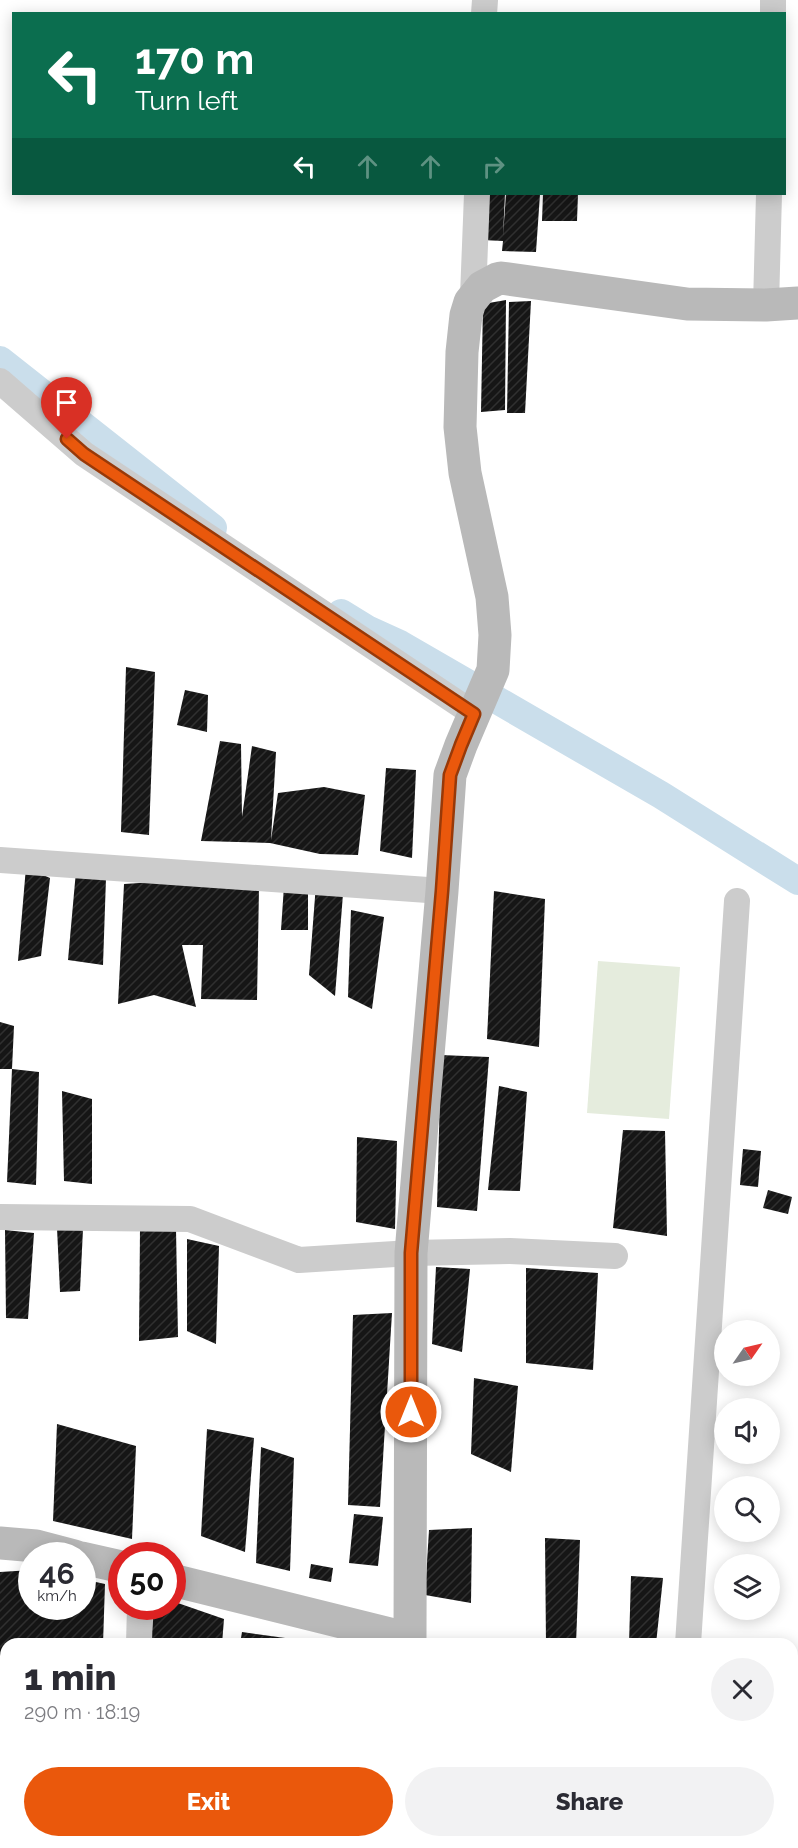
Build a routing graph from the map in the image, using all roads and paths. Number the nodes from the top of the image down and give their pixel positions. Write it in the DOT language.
graph roads {
  1 [pos="477,195"];
  2 [pos="769,195"];
  3 [pos="473,296"];
  4 [pos="798,303"];
  5 [pos="766,305"];
  6 [pos="0,381"];
  7 [pos="479,704"];
  8 [pos="0,860"];
  9 [pos="442,891"];
  10 [pos="737,902"];
  11 [pos="0,1217"];
  12 [pos="411,1253"];
  13 [pos="615,1256"];
  14 [pos="0,1543"];
  15 [pos="18,1544"];
  16 [pos="186,1584"];
  17 [pos="140,1620"];
  18 [pos="139,1638"];
  19 [pos="404,1638"];
  20 [pos="416,1638"];
  21 [pos="688,1638"];
  1 -- 3 [label="street"];
  2 -- 5 [label="street"];
  3 -- 5 [label="main road"];
  3 -- 7 [label="main road"];
  4 -- 5 [label="main road"];
  6 -- 7 [label="street"];
  7 -- 9 [label="main road"];
  8 -- 9 [label="street"];
  9 -- 12 [label="main road"];
  10 -- 21 [label="street"];
  11 -- 12 [label="street"];
  12 -- 13 [label="street"];
  12 -- 20 [label="main road"];
  14 -- 15 [label="main road"];
  16 -- 19 [label="main road"];
  17 -- 18 [label="street"];
}
